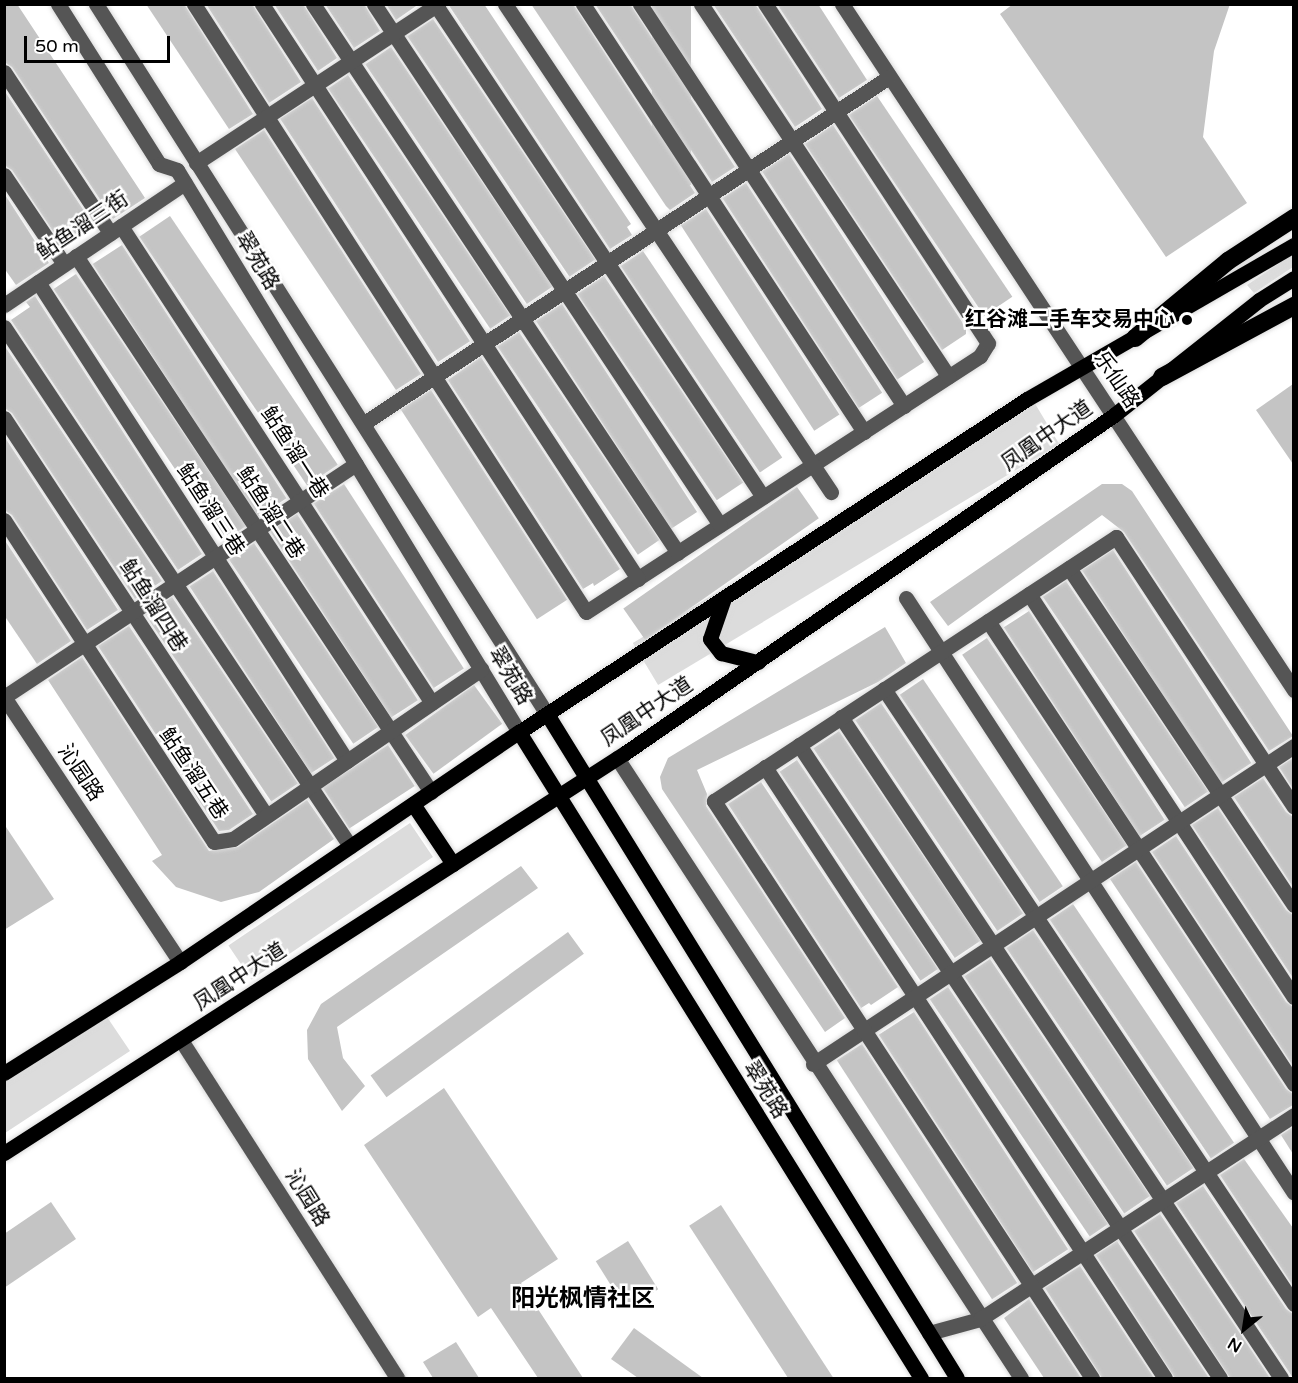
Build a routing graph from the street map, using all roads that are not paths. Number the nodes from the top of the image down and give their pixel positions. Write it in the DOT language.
graph roads {
  1 [pos="58,4"];
  2 [pos="96,4"];
  3 [pos="194,4"];
  4 [pos="262,4"];
  5 [pos="313,4"];
  6 [pos="374,4"];
  7 [pos="505,4"];
  8 [pos="583,4"];
  9 [pos="640,4"];
  10 [pos="701,4"];
  11 [pos="765,4"];
  12 [pos="843,4"];
  13 [pos="436,5"];
  14 [pos="393,34"];
  15 [pos="351,62"];
  16 [pos="4,72"];
  17 [pos="889,76"];
  18 [pos="315,86"];
  19 [pos="836,111"];
  20 [pos="267,117"];
  21 [pos="791,140"];
  22 [pos="196,163"];
  23 [pos="748,168"];
  24 [pos="4,175"];
  25 [pos="185,183"];
  26 [pos="708,195"];
  27 [pos="1293,219"];
  28 [pos="115,230"];
  29 [pos="653,230"];
  30 [pos="1293,245"];
  31 [pos="70,260"];
  32 [pos="606,261"];
  33 [pos="1293,278"];
  34 [pos="38,282"];
  35 [pos="564,290"];
  36 [pos="7,299"];
  37 [pos="1293,306"];
  38 [pos="522,318"];
  39 [pos="4,327"];
  40 [pos="1135,338"];
  41 [pos="484,343"];
  42 [pos="1082,367"];
  43 [pos="948,376"];
  44 [pos="1162,377"];
  45 [pos="433,378"];
  46 [pos="904,405"];
  47 [pos="1114,415"];
  48 [pos="4,418"];
  49 [pos="364,423"];
  50 [pos="864,432"];
  51 [pos="356,464"];
  52 [pos="812,465"];
  53 [pos="831,492"];
  54 [pos="763,497"];
  55 [pos="300,502"];
  56 [pos="4,520"];
  57 [pos="720,525"];
  58 [pos="256,530"];
  59 [pos="678,553"];
  60 [pos="215,557"];
  61 [pos="1069,568"];
  62 [pos="638,579"];
  63 [pos="174,585"];
  64 [pos="1029,594"];
  65 [pos="724,598"];
  66 [pos="906,598"];
  67 [pos="132,612"];
  68 [pos="988,621"];
  69 [pos="84,644"];
  70 [pos="941,651"];
  71 [pos="758,662"];
  72 [pos="481,669"];
  73 [pos="884,689"];
  74 [pos="1293,690"];
  75 [pos="4,697"];
  76 [pos="432,703"];
  77 [pos="547,714"];
  78 [pos="842,717"];
  79 [pos="389,732"];
  80 [pos="519,732"];
  81 [pos="799,745"];
  82 [pos="1293,746"];
  83 [pos="617,758"];
  84 [pos="347,761"];
  85 [pos="1266,765"];
  86 [pos="765,767"];
  87 [pos="584,779"];
  88 [pos="308,788"];
  89 [pos="431,792"];
  90 [pos="1221,795"];
  91 [pos="557,796"];
  92 [pos="413,804"];
  93 [pos="1293,807"];
  94 [pos="266,816"];
  95 [pos="1179,823"];
  96 [pos="350,846"];
  97 [pos="1139,850"];
  98 [pos="453,864"];
  99 [pos="1091,882"];
  100 [pos="1293,905"];
  101 [pos="1036,918"];
  102 [pos="994,946"];
  103 [pos="180,962"];
  104 [pos="951,974"];
  105 [pos="915,997"];
  106 [pos="1293,997"];
  107 [pos="864,1031"];
  108 [pos="181,1040"];
  109 [pos="813,1065"];
  110 [pos="4,1073"];
  111 [pos="1293,1084"];
  112 [pos="1293,1115"];
  113 [pos="1257,1140"];
  114 [pos="4,1153"];
  115 [pos="1206,1173"];
  116 [pos="1293,1193"];
  117 [pos="1163,1200"];
  118 [pos="1120,1228"];
  119 [pos="1082,1253"];
  120 [pos="1031,1286"];
  121 [pos="1293,1304"];
  122 [pos="980,1319"];
  123 [pos="928,1333"];
  124 [pos="397,1378"];
  125 [pos="921,1378"];
  126 [pos="957,1378"];
  127 [pos="1021,1378"];
  128 [pos="1092,1378"];
  129 [pos="1165,1378"];
  130 [pos="1220,1378"];
  131 [pos="1281,1378"];
  1 -- 25 [label="street, 翠苑路"];
  2 -- 22 [label="street, 翠苑路"];
  3 -- 20 [label="street"];
  4 -- 18 [label="street"];
  5 -- 15 [label="street"];
  6 -- 14 [label="street"];
  7 -- 29 [label="street"];
  8 -- 26 [label="street"];
  9 -- 23 [label="street"];
  10 -- 21 [label="street"];
  11 -- 19 [label="street"];
  12 -- 17 [label="street, 乐仙路"];
  13 -- 14 [label="street"];
  13 -- 32 [label="street"];
  14 -- 15 [label="street"];
  14 -- 35 [label="street"];
  15 -- 18 [label="street"];
  15 -- 38 [label="street"];
  16 -- 28 [label="street, 鲇鱼溜一巷"];
  17 -- 19 [label="street"];
  17 -- 42 [label="street, 乐仙路"];
  18 -- 20 [label="street"];
  18 -- 41 [label="street"];
  19 -- 21 [label="street"];
  19 -- 43 [label="street"];
  20 -- 22 [label="street"];
  20 -- 45 [label="street"];
  21 -- 23 [label="street"];
  21 -- 43 [label="street"];
  22 -- 49 [label="street, 翠苑路"];
  23 -- 26 [label="street"];
  23 -- 46 [label="street"];
  24 -- 31 [label="street, 鲇鱼溜二巷"];
  25 -- 28 [label="street, 鲇鱼溜三街"];
  25 -- 51 [label="street, 翠苑路"];
  26 -- 29 [label="street"];
  26 -- 50 [label="street"];
  27 -- 40 [label="highway"];
  28 -- 31 [label="street, 鲇鱼溜三街"];
  28 -- 55 [label="street, 鲇鱼溜一巷"];
  29 -- 32 [label="street"];
  29 -- 52 [label="street"];
  30 -- 40 [label="main road, 凤凰中大道"];
  31 -- 34 [label="street, 鲇鱼溜三街"];
  31 -- 58 [label="street, 鲇鱼溜二巷"];
  32 -- 35 [label="street"];
  32 -- 54 [label="street"];
  33 -- 44 [label="main road, 凤凰中大道"];
  34 -- 36 [label="street, 鲇鱼溜三街"];
  34 -- 60 [label="street, 鲇鱼溜三巷"];
  35 -- 38 [label="street"];
  35 -- 57 [label="street"];
  37 -- 44 [label="highway"];
  38 -- 41 [label="street"];
  38 -- 59 [label="street"];
  39 -- 63 [label="street"];
  40 -- 42 [label="main road, 凤凰中大道"];
  41 -- 45 [label="street"];
  41 -- 62 [label="street"];
  42 -- 47 [label="street, 乐仙路"];
  42 -- 65 [label="main road, 凤凰中大道"];
  43 -- 46 [label="street"];
  44 -- 47 [label="main road, 凤凰中大道"];
  45 -- 49 [label="street"];
  45 -- 62 [label="street"];
  46 -- 50 [label="street"];
  47 -- 71 [label="main road, 凤凰中大道"];
  47 -- 74 [label="street, 乐仙路"];
  48 -- 67 [label="street, 鲇鱼溜四巷"];
  49 -- 77 [label="street, 翠苑路"];
  50 -- 52 [label="street"];
  51 -- 55 [label="street"];
  51 -- 72 [label="street, 翠苑路"];
  52 -- 53 [label="street"];
  52 -- 54 [label="street"];
  54 -- 57 [label="street"];
  55 -- 58 [label="street"];
  55 -- 76 [label="street, 鲇鱼溜一巷"];
  56 -- 69 [label="street, 鲇鱼溜五巷"];
  57 -- 59 [label="street"];
  58 -- 60 [label="street"];
  58 -- 79 [label="street, 鲇鱼溜二巷"];
  59 -- 62 [label="street"];
  60 -- 63 [label="street"];
  60 -- 84 [label="street, 鲇鱼溜三巷"];
  61 -- 64 [label="street"];
  61 -- 85 [label="street"];
  61 -- 90 [label="street"];
  63 -- 67 [label="street"];
  63 -- 88 [label="street"];
  64 -- 68 [label="street"];
  64 -- 95 [label="street"];
  65 -- 71 [label="main road"];
  65 -- 77 [label="main road, 凤凰中大道"];
  66 -- 70 [label="street"];
  67 -- 69 [label="street"];
  67 -- 94 [label="street, 鲇鱼溜四巷"];
  68 -- 70 [label="street"];
  68 -- 97 [label="street"];
  69 -- 75 [label="street"];
  69 -- 94 [label="street, 鲇鱼溜五巷"];
  70 -- 73 [label="street"];
  70 -- 99 [label="street"];
  71 -- 83 [label="main road, 凤凰中大道"];
  72 -- 76 [label="street, 鲇鱼溜五巷"];
  72 -- 80 [label="street, 翠苑路"];
  73 -- 78 [label="street"];
  73 -- 101 [label="street"];
  75 -- 103 [label="street, 沁园路"];
  76 -- 79 [label="street, 鲇鱼溜五巷"];
  77 -- 80 [label="main road, 凤凰中大道"];
  77 -- 87 [label="main road, 翠苑路"];
  78 -- 81 [label="street"];
  78 -- 102 [label="street"];
  79 -- 84 [label="street, 鲇鱼溜五巷"];
  79 -- 89 [label="street, 鲇鱼溜二巷"];
  80 -- 89 [label="main road, 凤凰中大道"];
  80 -- 91 [label="main road, 翠苑路"];
  81 -- 86 [label="street"];
  81 -- 104 [label="street"];
  82 -- 85 [label="street"];
  83 -- 87 [label="main road, 凤凰中大道"];
  83 -- 109 [label="street"];
  84 -- 88 [label="street, 鲇鱼溜五巷"];
  85 -- 90 [label="street"];
  85 -- 93 [label="street"];
  86 -- 105 [label="street"];
  86 -- 107 [label="street"];
  87 -- 91 [label="main road, 凤凰中大道"];
  87 -- 123 [label="main road, 翠苑路"];
  88 -- 94 [label="street, 鲇鱼溜五巷"];
  88 -- 96 [label="street"];
  89 -- 92 [label="main road, 凤凰中大道"];
  90 -- 95 [label="street"];
  90 -- 100 [label="street"];
  91 -- 98 [label="main road, 凤凰中大道"];
  91 -- 125 [label="main road, 翠苑路"];
  92 -- 96 [label="main road, 凤凰中大道"];
  92 -- 98 [label="main road"];
  95 -- 97 [label="street"];
  95 -- 106 [label="street"];
  96 -- 103 [label="main road, 凤凰中大道"];
  97 -- 99 [label="street"];
  97 -- 111 [label="street"];
  98 -- 108 [label="main road, 凤凰中大道"];
  99 -- 101 [label="street"];
  99 -- 113 [label="street"];
  101 -- 102 [label="street"];
  101 -- 115 [label="street"];
  102 -- 104 [label="street"];
  102 -- 117 [label="street"];
  103 -- 110 [label="main road, 凤凰中大道"];
  104 -- 105 [label="street"];
  104 -- 118 [label="street"];
  105 -- 107 [label="street"];
  105 -- 119 [label="street"];
  107 -- 109 [label="street"];
  107 -- 120 [label="street"];
  108 -- 114 [label="main road, 凤凰中大道"];
  108 -- 124 [label="street, 沁园路"];
  109 -- 122 [label="street"];
  112 -- 113 [label="street"];
  113 -- 115 [label="street"];
  113 -- 116 [label="street"];
  115 -- 117 [label="street"];
  115 -- 121 [label="street"];
  117 -- 118 [label="street"];
  117 -- 131 [label="street"];
  118 -- 119 [label="street"];
  118 -- 130 [label="street"];
  119 -- 120 [label="street"];
  119 -- 129 [label="street"];
  120 -- 122 [label="street"];
  120 -- 128 [label="street"];
  122 -- 123 [label="street"];
  122 -- 127 [label="street"];
  123 -- 126 [label="main road, 翠苑路"];
}
